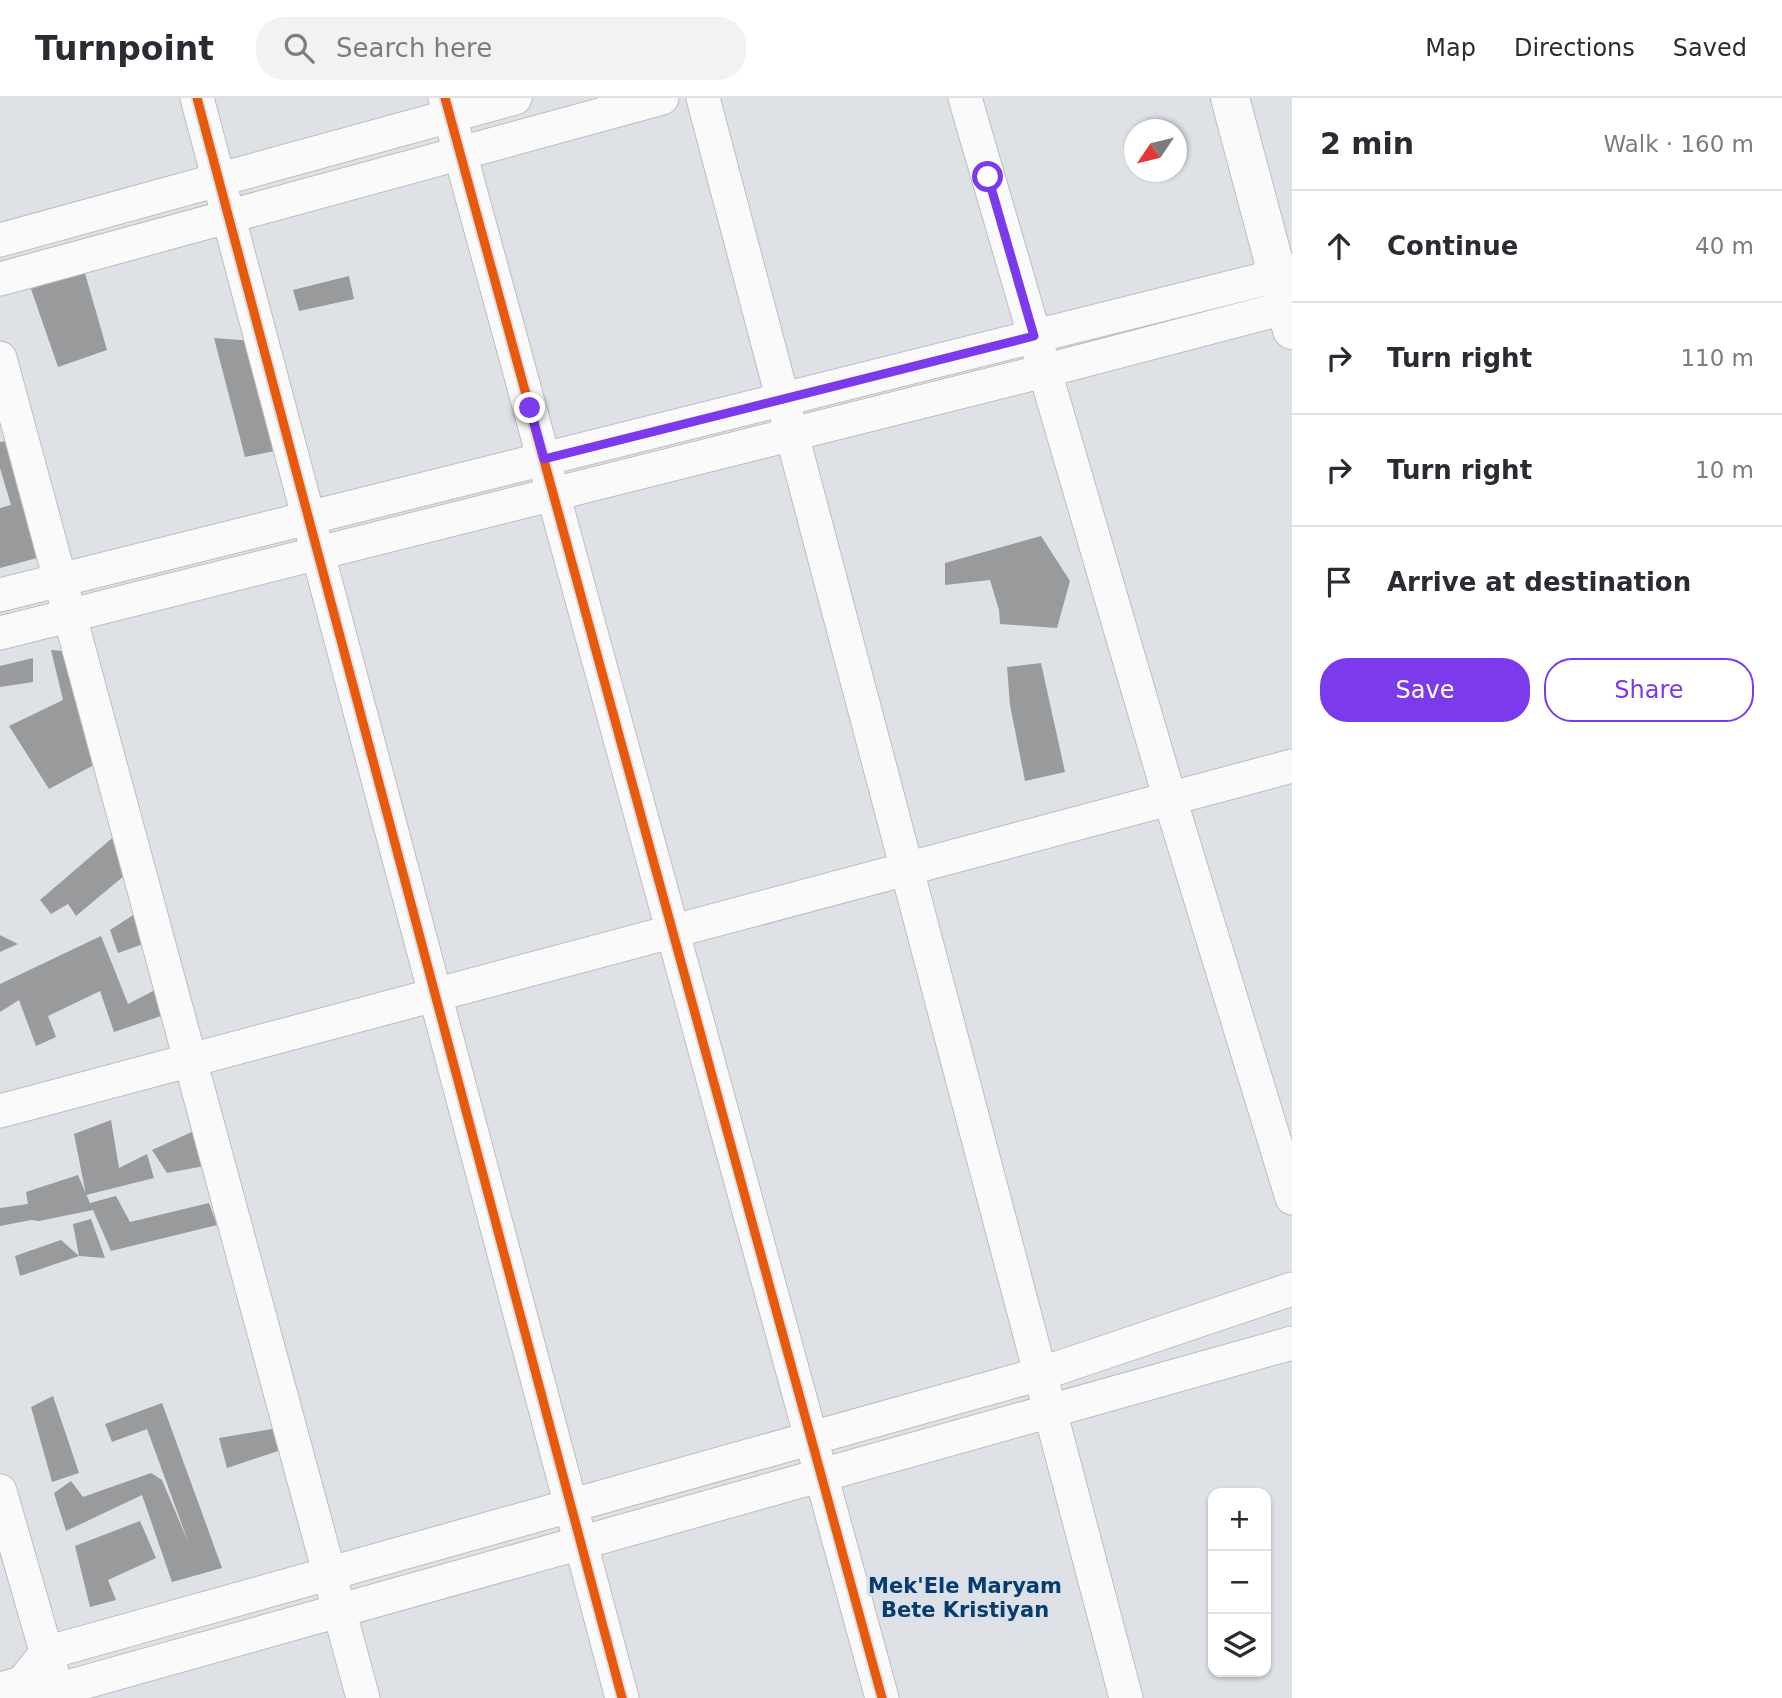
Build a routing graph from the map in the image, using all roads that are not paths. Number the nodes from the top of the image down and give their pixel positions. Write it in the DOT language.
graph roads {
  1 [pos="197,98"];
  2 [pos="516,98"];
  3 [pos="662,98"];
  4 [pos="703,98"];
  5 [pos="965,98"];
  6 [pos="1230,98"];
  7 [pos="448,107"];
  8 [pos="461,153"];
  9 [pos="219,180"];
  10 [pos="229,217"];
  11 [pos="0,240"];
  12 [pos="0,279"];
  13 [pos="1288,298"];
  14 [pos="1034,336"];
  15 [pos="0,358"];
  16 [pos="1044,371"];
  17 [pos="783,399"];
  18 [pos="792,434"];
  19 [pos="544,459"];
  20 [pos="553,494"];
  21 [pos="309,518"];
  22 [pos="318,553"];
  23 [pos="60,580"];
  24 [pos="0,595"];
  25 [pos="70,616"];
  26 [pos="0,634"];
  27 [pos="1292,766"];
  28 [pos="1170,799"];
  29 [pos="907,869"];
  30 [pos="673,932"];
  31 [pos="435,995"];
  32 [pos="190,1060"];
  33 [pos="0,1111"];
  34 [pos="1292,1198"];
  35 [pos="1292,1289"];
  36 [pos="1292,1343"];
  37 [pos="1040,1374"];
  38 [pos="1051,1411"];
  39 [pos="811,1438"];
  40 [pos="821,1476"];
  41 [pos="0,1491"];
  42 [pos="571,1505"];
  43 [pos="581,1543"];
  44 [pos="329,1573"];
  45 [pos="339,1611"];
  46 [pos="46,1653"];
  47 [pos="11,1686"];
  48 [pos="58,1694"];
  49 [pos="363,1698"];
  50 [pos="622,1698"];
  51 [pos="882,1698"];
  52 [pos="1126,1698"];
  1 -- 9 [label="street"];
  2 -- 7 [label="street"];
  3 -- 8 [label="street"];
  4 -- 17 [label="street"];
  5 -- 14 [label="street"];
  6 -- 13 [label="street"];
  7 -- 8 [label="street"];
  7 -- 9 [label="street"];
  8 -- 10 [label="street"];
  8 -- 19 [label="street"];
  9 -- 10 [label="street"];
  9 -- 11 [label="street"];
  10 -- 12 [label="street"];
  10 -- 21 [label="street"];
  13 -- 14 [label="street"];
  13 -- 16 [label="street"];
  14 -- 16 [label="street"];
  14 -- 17 [label="street"];
  15 -- 23 [label="street"];
  16 -- 18 [label="street"];
  16 -- 28 [label="street"];
  17 -- 18 [label="street"];
  17 -- 19 [label="street"];
  18 -- 20 [label="street"];
  18 -- 29 [label="street"];
  19 -- 20 [label="street"];
  19 -- 21 [label="street"];
  20 -- 22 [label="street"];
  20 -- 30 [label="street"];
  21 -- 22 [label="street"];
  21 -- 23 [label="street"];
  22 -- 25 [label="street"];
  22 -- 31 [label="street"];
  23 -- 24 [label="street"];
  23 -- 25 [label="street"];
  25 -- 26 [label="street"];
  25 -- 32 [label="street"];
  27 -- 28 [label="street"];
  28 -- 29 [label="street"];
  28 -- 34 [label="street"];
  29 -- 30 [label="street"];
  29 -- 37 [label="street"];
  30 -- 31 [label="street"];
  30 -- 39 [label="street"];
  31 -- 32 [label="street"];
  31 -- 42 [label="street"];
  32 -- 33 [label="street"];
  32 -- 44 [label="street"];
  35 -- 37 [label="street"];
  36 -- 38 [label="street"];
  37 -- 38 [label="street"];
  37 -- 39 [label="street"];
  38 -- 40 [label="street"];
  38 -- 52 [label="street"];
  39 -- 40 [label="street"];
  39 -- 42 [label="street"];
  40 -- 43 [label="street"];
  40 -- 51 [label="street"];
  41 -- 46 [label="street"];
  42 -- 43 [label="street"];
  42 -- 44 [label="street"];
  43 -- 45 [label="street"];
  43 -- 50 [label="street"];
  44 -- 45 [label="street"];
  44 -- 46 [label="street"];
  45 -- 48 [label="street"];
  45 -- 49 [label="street"];
  46 -- 47 [label="street"];
  46 -- 48 [label="street"];
  47 -- 48 [label="street"];
}
